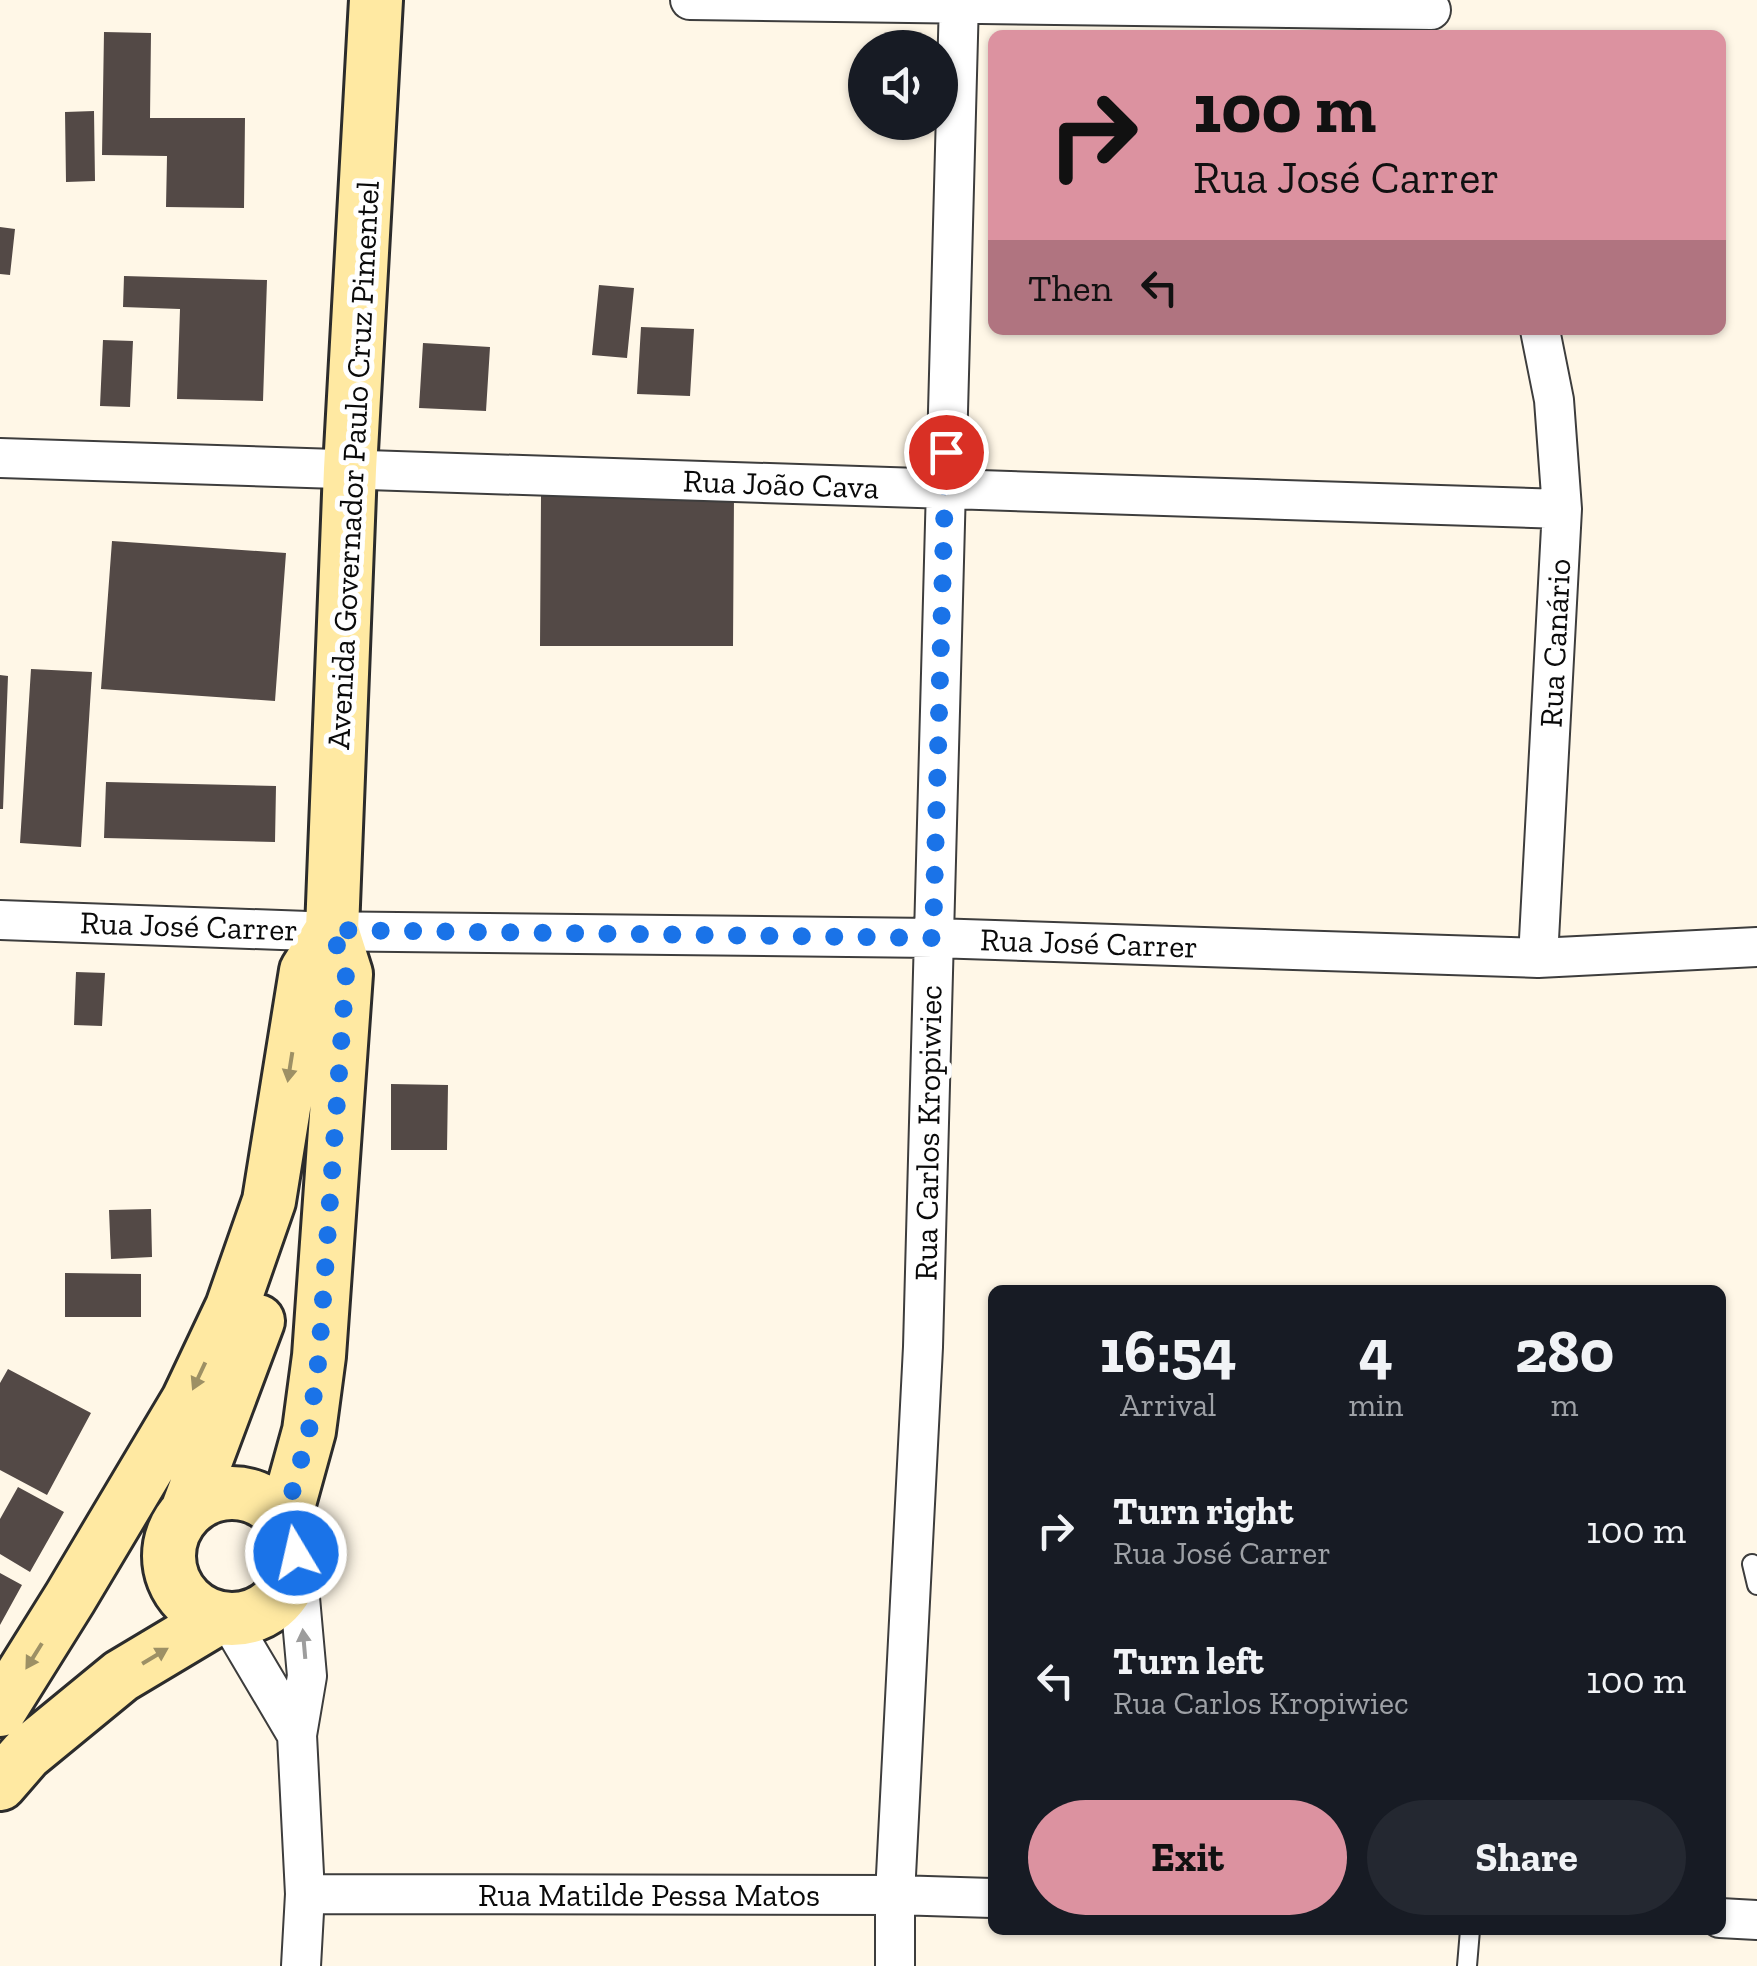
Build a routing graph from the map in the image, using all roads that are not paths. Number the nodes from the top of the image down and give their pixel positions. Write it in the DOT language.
graph roads {
  1 [pos="376,0"];
  2 [pos="690,0"];
  3 [pos="959,3"];
  4 [pos="1433,15"];
  5 [pos="1541,335"];
  6 [pos="0,458"];
  7 [pos="350,469"];
  8 [pos="945,489"];
  9 [pos="1562,509"];
  10 [pos="0,920"];
  11 [pos="332,930"];
  12 [pos="933,938"];
  13 [pos="1757,947"];
  14 [pos="1538,958"];
  15 [pos="269,1201"];
  16 [pos="121,1514"];
  17 [pos="179,1524"];
  18 [pos="291,1536"];
  19 [pos="1752,1564"];
  20 [pos="1757,1584"];
  21 [pos="224,1619"];
  22 [pos="0,1710"];
  23 [pos="298,1735"];
  24 [pos="0,1784"];
  25 [pos="305,1894"];
  26 [pos="895,1895"];
  27 [pos="988,1898"];
  28 [pos="1726,1918"];
  29 [pos="1757,1920"];
  30 [pos="1470,1935"];
  31 [pos="301,1966"];
  32 [pos="895,1966"];
  33 [pos="1467,1966"];
  1 -- 7 [label="street, Avenida Governador Paulo Cruz Pimentel"];
  2 -- 3 [label="street"];
  3 -- 4 [label="street"];
  3 -- 8 [label="street, Rua Carlos Kropiwiec"];
  5 -- 9 [label="street, Rua Canário"];
  6 -- 7 [label="street, Rua João Cava"];
  7 -- 8 [label="street, Rua João Cava"];
  7 -- 11 [label="street, Avenida Governador Paulo Cruz Pimentel"];
  8 -- 9 [label="street, Rua João Cava"];
  8 -- 12 [label="street, Rua Carlos Kropiwiec"];
  9 -- 14 [label="street, Rua Canário"];
  10 -- 11 [label="street, Rua José Carrer"];
  11 -- 12 [label="street, Rua José Carrer"];
  11 -- 15 [label="street, Avenida Governador Paulo Cruz Pimentel, one-way"];
  11 -- 18 [label="street, Avenida Governador Paulo Cruz Pimentel"];
  12 -- 14 [label="street, Rua José Carrer"];
  12 -- 26 [label="street, Rua Carlos Kropiwiec"];
  13 -- 14 [label="street, Rua José Carrer"];
  15 -- 16 [label="street, Avenida Governador Paulo Cruz Pimentel, one-way"];
  15 -- 17 [label="street"];
  16 -- 17 [label="street"];
  16 -- 22 [label="street, Avenida Governador Paulo Cruz Pimentel, one-way"];
  17 -- 18 [label="street"];
  17 -- 21 [label="street"];
  18 -- 21 [label="street"];
  23 -- 18 [label="street, one-way"];
  19 -- 20 [label="lane"];
  21 -- 23 [label="street"];
  24 -- 21 [label="street, one-way"];
  23 -- 25 [label="street"];
  25 -- 26 [label="street, Rua Matilde Pessa Matos"];
  25 -- 31 [label="street"];
  26 -- 27 [label="street, Rua Matilde Pessa Matos"];
  26 -- 32 [label="street, Rua Carlos Kropiwiec"];
  28 -- 29 [label="street"];
  30 -- 33 [label="lane"];
}
